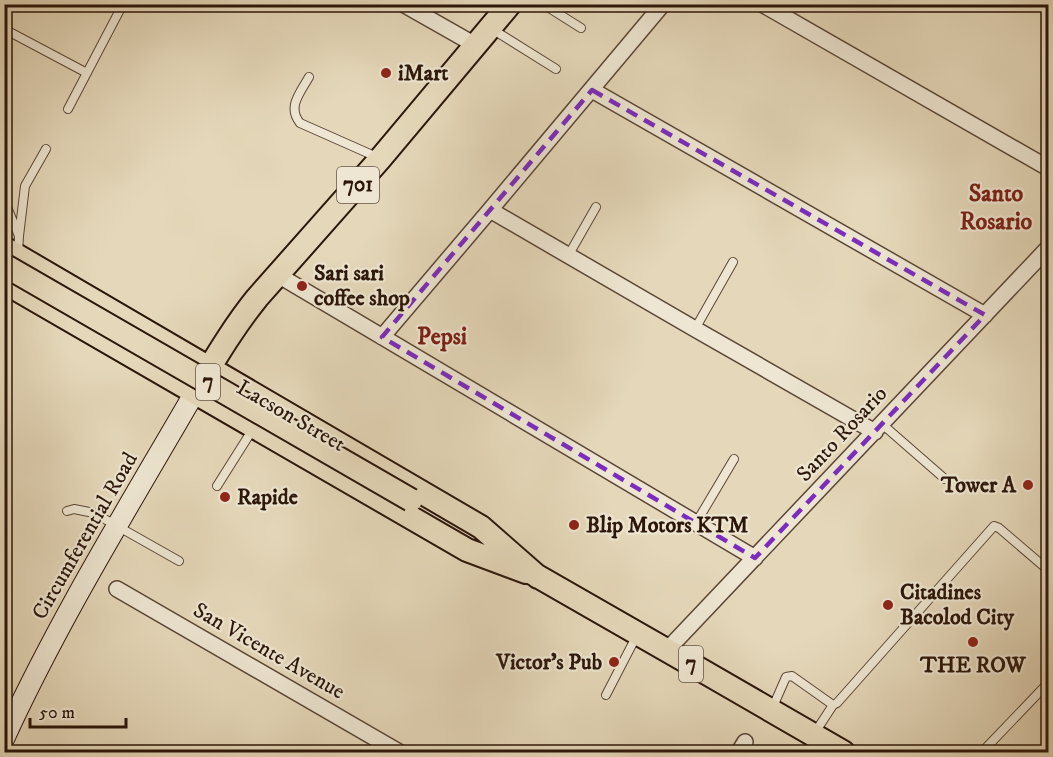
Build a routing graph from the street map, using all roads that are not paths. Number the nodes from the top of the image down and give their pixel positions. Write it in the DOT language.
graph roads {
  1 [pos="123,4"];
  2 [pos="403,4"];
  3 [pos="510,4"];
  4 [pos="543,4"];
  5 [pos="663,4"];
  6 [pos="762,4"];
  7 [pos="581,28"];
  8 [pos="4,29"];
  9 [pos="484,37"];
  10 [pos="556,69"];
  11 [pos="87,73"];
  12 [pos="309,77"];
  13 [pos="592,90"];
  14 [pos="68,109"];
  15 [pos="46,149"];
  16 [pos="380,159"];
  17 [pos="1048,168"];
  18 [pos="4,200"];
  19 [pos="596,207"];
  20 [pos="490,210"];
  21 [pos="4,221"];
  22 [pos="12,246"];
  23 [pos="1048,248"];
  24 [pos="568,256"];
  25 [pos="733,262"];
  26 [pos="278,275"];
  27 [pos="4,282"];
  28 [pos="985,315"];
  29 [pos="695,329"];
  30 [pos="382,337"];
  31 [pos="209,368"];
  32 [pos="195,392"];
  33 [pos="254,426"];
  34 [pos="879,428"];
  35 [pos="734,459"];
  36 [pos="945,480"];
  37 [pos="217,486"];
  38 [pos="67,511"];
  39 [pos="696,523"];
  40 [pos="118,525"];
  41 [pos="755,558"];
  42 [pos="180,561"];
  43 [pos="1048,570"];
  44 [pos="538,577"];
  45 [pos="117,589"];
  46 [pos="638,634"];
  47 [pos="667,650"];
  48 [pos="1048,683"];
  49 [pos="606,695"];
  50 [pos="833,705"];
  51 [pos="11,706"];
  52 [pos="771,710"];
  53 [pos="813,735"];
  54 [pos="4,739"];
  55 [pos="399,753"];
  56 [pos="843,753"];
  57 [pos="981,753"];
  1 -- 11 [label="lane"];
  2 -- 9 [label="street"];
  3 -- 9 [label="main road, 701"];
  4 -- 7 [label="lane"];
  5 -- 13 [label="street"];
  6 -- 17 [label="street"];
  8 -- 11 [label="lane"];
  9 -- 10 [label="lane"];
  9 -- 16 [label="main road, 701"];
  11 -- 14 [label="lane"];
  12 -- 16 [label="lane"];
  13 -- 20 [label="street"];
  13 -- 28 [label="street"];
  15 -- 22 [label="lane"];
  16 -- 26 [label="main road, 701"];
  18 -- 22 [label="lane"];
  19 -- 24 [label="lane"];
  20 -- 24 [label="street"];
  20 -- 30 [label="street"];
  21 -- 22 [label="lane"];
  22 -- 31 [label="main road, Lacson Street / 7"];
  22 -- 44 [label="main road, Lacson Street / 7, bridge"];
  23 -- 28 [label="street, Santo Rosario"];
  24 -- 29 [label="street"];
  25 -- 29 [label="lane"];
  26 -- 30 [label="street"];
  26 -- 31 [label="main road, 701"];
  27 -- 32 [label="main road, Lacson Street / 7"];
  28 -- 34 [label="street, Santo Rosario"];
  29 -- 34 [label="street"];
  30 -- 39 [label="street"];
  31 -- 32 [label="main road"];
  31 -- 44 [label="main road, Lacson Street / 7"];
  32 -- 33 [label="main road, Lacson Street / 7"];
  32 -- 40 [label="main road, Circumferential Road"];
  33 -- 37 [label="lane"];
  33 -- 44 [label="main road, Lacson Street / 7"];
  34 -- 36 [label="lane"];
  34 -- 41 [label="street, Santo Rosario"];
  35 -- 39 [label="lane"];
  38 -- 40 [label="lane"];
  39 -- 41 [label="street"];
  40 -- 42 [label="lane"];
  40 -- 51 [label="main road, Circumferential Road"];
  41 -- 47 [label="street, Santo Rosario"];
  43 -- 50 [label="lane"];
  44 -- 46 [label="main road, Lacson Street / 7"];
  45 -- 55 [label="street, San Vicente Avenue"];
  46 -- 47 [label="main road, Lacson Street / 7"];
  46 -- 49 [label="lane"];
  47 -- 52 [label="main road, Lacson Street / 7"];
  48 -- 57 [label="lane"];
  50 -- 52 [label="lane"];
  50 -- 53 [label="lane"];
  51 -- 54 [label="main road, Circumferential Road"];
  52 -- 53 [label="main road, Lacson Street / 7"];
  53 -- 56 [label="main road, Lacson Street / 7"];
}
